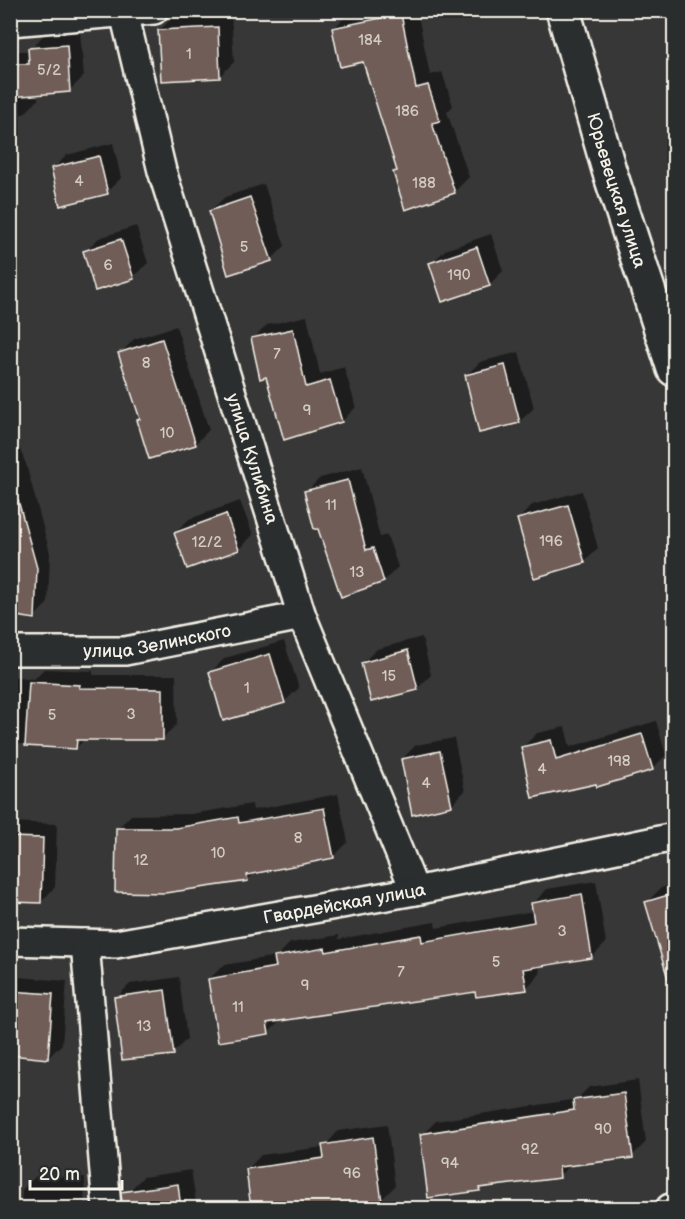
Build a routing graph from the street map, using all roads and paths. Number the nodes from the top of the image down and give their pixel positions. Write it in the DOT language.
graph roads {
  1 [pos="154,10"];
  2 [pos="563,10"];
  3 [pos="124,14"];
  4 [pos="10,22"];
  5 [pos="675,369"];
  6 [pos="302,616"];
  7 [pos="10,651"];
  8 [pos="675,837"];
  9 [pos="415,891"];
  10 [pos="10,941"];
  11 [pos="85,943"];
  12 [pos="675,1207"];
  13 [pos="107,1209"];
  14 [pos="670,1209"];
  1 -- 3 [label="street"];
  2 -- 5 [label="main road, Юрьевецкая улица"];
  3 -- 4 [label="street"];
  3 -- 6 [label="street, улица Кулибина"];
  6 -- 7 [label="street, улица Зелинского"];
  6 -- 9 [label="street, улица Кулибина"];
  8 -- 9 [label="street, Гвардейская улица"];
  9 -- 11 [label="street, Гвардейская улица"];
  10 -- 11 [label="street, Гвардейская улица"];
  11 -- 13 [label="street"];
  12 -- 14 [label="street"];
}
